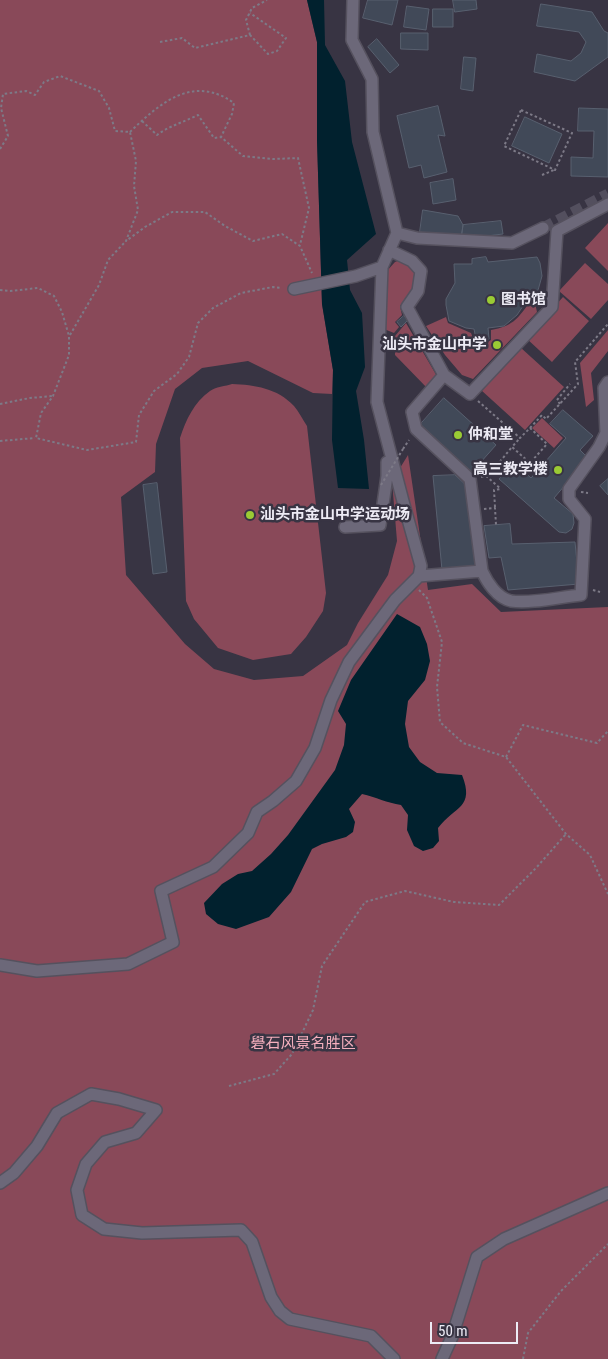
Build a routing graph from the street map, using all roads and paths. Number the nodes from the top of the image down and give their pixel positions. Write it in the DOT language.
graph roads {
  1 [pos="267,0"];
  2 [pos="353,0"];
  3 [pos="250,13"];
  4 [pos="250,35"];
  5 [pos="160,42"];
  6 [pos="142,121"];
  7 [pos="130,132"];
  8 [pos="221,137"];
  9 [pos="0,149"];
  10 [pos="555,170"];
  11 [pos="542,176"];
  12 [pos="608,204"];
  13 [pos="543,228"];
  14 [pos="397,233"];
  15 [pos="126,241"];
  16 [pos="300,246"];
  17 [pos="390,250"];
  18 [pos="382,266"];
  19 [pos="316,285"];
  20 [pos="294,289"];
  21 [pos="0,290"];
  22 [pos="608,324"];
  23 [pos="69,336"];
  24 [pos="444,375"];
  25 [pos="608,382"];
  26 [pos="570,384"];
  27 [pos="470,394"];
  28 [pos="53,396"];
  29 [pos="0,404"];
  30 [pos="560,404"];
  31 [pos="530,428"];
  32 [pos="36,438"];
  33 [pos="520,438"];
  34 [pos="0,441"];
  35 [pos="388,445"];
  36 [pos="512,447"];
  37 [pos="404,449"];
  38 [pos="486,476"];
  39 [pos="470,479"];
  40 [pos="381,485"];
  41 [pos="495,508"];
  42 [pos="474,509"];
  43 [pos="324,517"];
  44 [pos="343,522"];
  45 [pos="496,525"];
  46 [pos="482,571"];
  47 [pos="416,579"];
  48 [pos="608,730"];
  49 [pos="506,757"];
  50 [pos="566,834"];
  51 [pos="608,894"];
  52 [pos="0,965"];
  53 [pos="229,1086"];
  54 [pos="0,1184"];
  55 [pos="608,1193"];
  56 [pos="608,1244"];
  57 [pos="394,1359"];
  58 [pos="442,1359"];
  59 [pos="523,1359"];
  1 -- 3 [label="path"];
  2 -- 14 [label="street"];
  3 -- 4 [label="path"];
  3 -- 4 [label="path"];
  4 -- 5 [label="path"];
  6 -- 7 [label="path"];
  6 -- 8 [label="path"];
  6 -- 8 [label="path"];
  7 -- 9 [label="path"];
  7 -- 15 [label="path"];
  8 -- 16 [label="path"];
  10 -- 10 [label="path"];
  10 -- 11 [label="path"];
  12 -- 27 [label="street"];
  13 -- 14 [label="street"];
  14 -- 17 [label="street"];
  15 -- 16 [label="path"];
  15 -- 23 [label="path"];
  16 -- 19 [label="path"];
  17 -- 18 [label="street"];
  17 -- 24 [label="street"];
  18 -- 19 [label="street"];
  18 -- 35 [label="street"];
  19 -- 20 [label="street"];
  20 -- 32 [label="path"];
  21 -- 23 [label="path"];
  22 -- 30 [label="path"];
  23 -- 28 [label="path"];
  24 -- 27 [label="street"];
  24 -- 39 [label="street"];
  25 -- 46 [label="street"];
  26 -- 30 [label="path"];
  27 -- 33 [label="path"];
  28 -- 29 [label="path"];
  28 -- 32 [label="path"];
  30 -- 31 [label="path"];
  31 -- 33 [label="path"];
  31 -- 36 [label="path"];
  32 -- 34 [label="path"];
  33 -- 36 [label="path"];
  35 -- 44 [label="street"];
  35 -- 47 [label="street"];
  36 -- 38 [label="path"];
  37 -- 40 [label="path, bridge"];
  38 -- 39 [label="path"];
  38 -- 41 [label="path"];
  39 -- 42 [label="street"];
  41 -- 42 [label="path"];
  41 -- 45 [label="path"];
  42 -- 46 [label="street"];
  43 -- 44 [label="path"];
  46 -- 47 [label="street"];
  47 -- 49 [label="path"];
  47 -- 52 [label="street"];
  48 -- 49 [label="path"];
  49 -- 50 [label="path"];
  50 -- 51 [label="path"];
  50 -- 53 [label="path"];
  54 -- 57 [label="street"];
  55 -- 58 [label="street"];
  56 -- 59 [label="path"];
}
